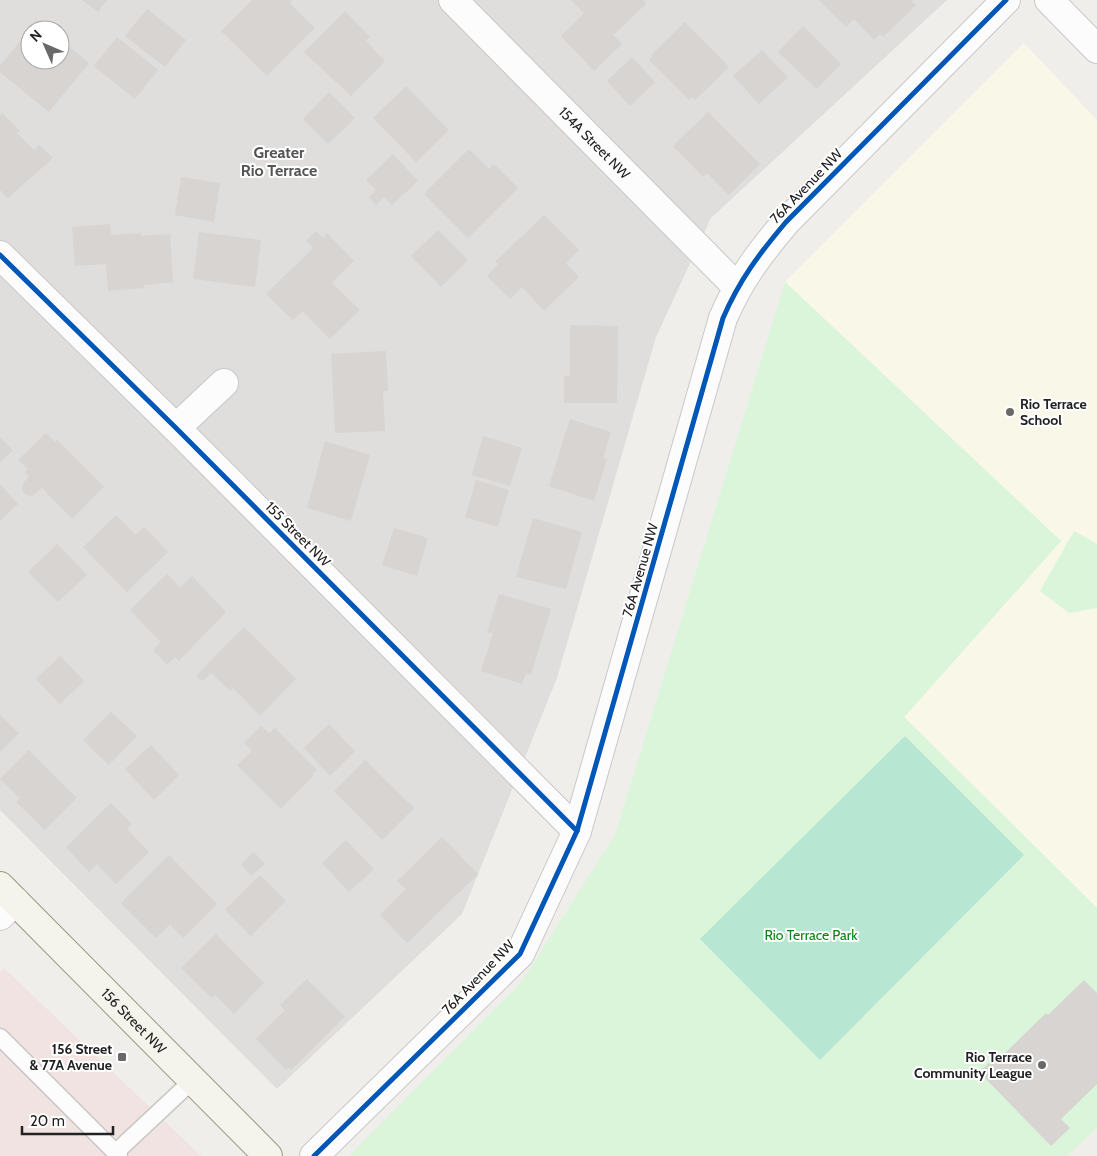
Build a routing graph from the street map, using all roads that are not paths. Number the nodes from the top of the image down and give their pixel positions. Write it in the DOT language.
graph roads {
  1 [pos="453,0"];
  2 [pos="1006,0"];
  3 [pos="1049,0"];
  4 [pos="1097,48"];
  5 [pos="0,255"];
  6 [pos="736,286"];
  7 [pos="224,383"];
  8 [pos="176,428"];
  9 [pos="577,831"];
  10 [pos="5,901"];
  11 [pos="0,1037"];
  12 [pos="193,1080"];
  13 [pos="117,1154"];
  14 [pos="268,1156"];
  15 [pos="314,1156"];
  1 -- 6 [label="street, 154A Street NW"];
  2 -- 6 [label="street, 76A Avenue NW"];
  3 -- 4 [label="street"];
  5 -- 8 [label="street, 155 Street NW"];
  6 -- 9 [label="street, 76A Avenue NW"];
  7 -- 8 [label="street"];
  8 -- 9 [label="street, 155 Street NW"];
  9 -- 15 [label="street, 76A Avenue NW"];
  10 -- 12 [label="street, 156 Street NW"];
  11 -- 13 [label="lane"];
  12 -- 13 [label="lane"];
  12 -- 14 [label="street, 156 Street NW"];
}
